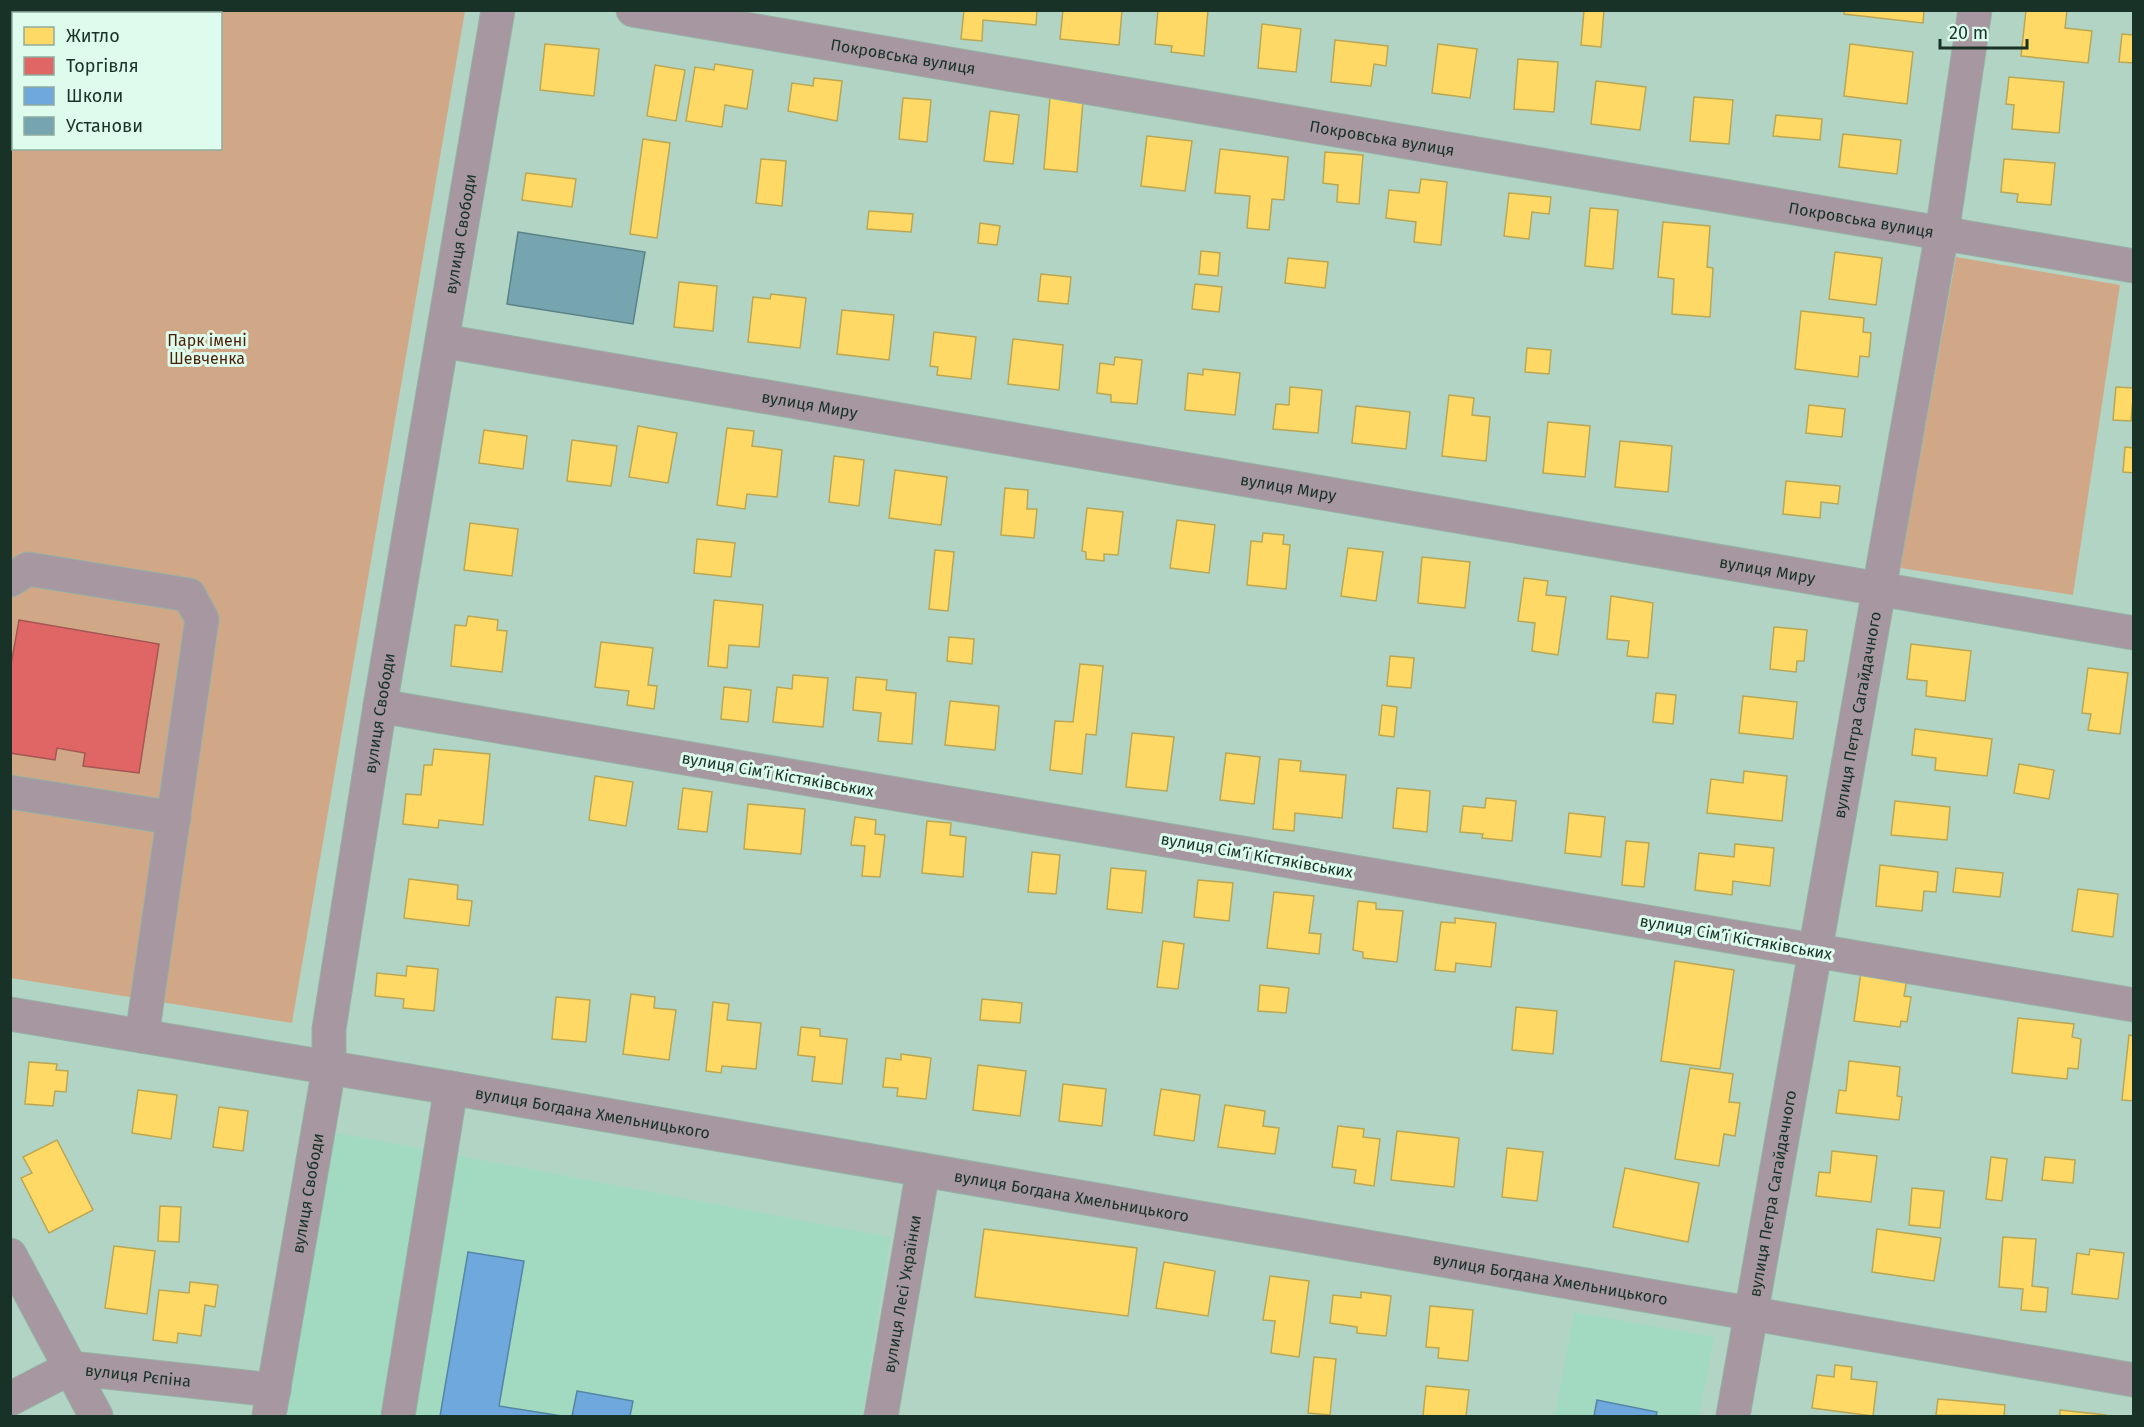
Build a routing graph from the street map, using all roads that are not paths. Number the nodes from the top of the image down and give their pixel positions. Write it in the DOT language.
graph roads {
  1 [pos="498,10"];
  2 [pos="633,10"];
  3 [pos="1975,10"];
  4 [pos="1942,233"];
  5 [pos="2133,266"];
  6 [pos="443,341"];
  7 [pos="10,580"];
  8 [pos="1879,590"];
  9 [pos="2133,633"];
  10 [pos="380,706"];
  11 [pos="10,792"];
  12 [pos="174,818"];
  13 [pos="1815,951"];
  14 [pos="2133,1005"];
  15 [pos="10,1014"];
  16 [pos="142,1035"];
  17 [pos="329,1068"];
  18 [pos="452,1088"];
  19 [pos="923,1170"];
  20 [pos="10,1255"];
  21 [pos="1752,1314"];
  22 [pos="70,1368"];
  23 [pos="2133,1380"];
  24 [pos="10,1399"];
  25 [pos="271,1403"];
  26 [pos="96,1416"];
  27 [pos="398,1416"];
  28 [pos="881,1416"];
  29 [pos="1733,1416"];
  1 -- 6 [label="street, вулиця Свободи"];
  2 -- 4 [label="street, Покровська вулиця"];
  3 -- 4 [label="street, вулиця Петра Сагайдачного"];
  4 -- 5 [label="street, Покровська вулиця"];
  4 -- 8 [label="street, вулиця Петра Сагайдачного"];
  6 -- 8 [label="street, вулиця Миру"];
  6 -- 10 [label="street, вулиця Свободи"];
  7 -- 12 [label="street"];
  8 -- 9 [label="street, вулиця Миру"];
  8 -- 13 [label="street, вулиця Петра Сагайдачного"];
  10 -- 13 [label="street, вулиця Сімʼї Кістяківських"];
  10 -- 17 [label="street, вулиця Свободи"];
  11 -- 12 [label="street"];
  12 -- 16 [label="street"];
  13 -- 14 [label="street, вулиця Сімʼї Кістяківських"];
  13 -- 21 [label="street, вулиця Петра Сагайдачного"];
  15 -- 16 [label="street, вулиця Богдана Хмельницького"];
  16 -- 17 [label="street, вулиця Богдана Хмельницького"];
  17 -- 18 [label="street, вулиця Богдана Хмельницького"];
  17 -- 25 [label="street, вулиця Свободи"];
  18 -- 19 [label="street, вулиця Богдана Хмельницького"];
  18 -- 27 [label="street"];
  19 -- 21 [label="street, вулиця Богдана Хмельницького"];
  19 -- 28 [label="street, вулиця Лесі Українки"];
  20 -- 22 [label="street"];
  21 -- 23 [label="street, вулиця Богдана Хмельницького"];
  21 -- 29 [label="street, вулиця Петра Сагайдачного"];
  22 -- 24 [label="street, вулиця Рєпіна"];
  22 -- 25 [label="street, вулиця Рєпіна"];
  22 -- 26 [label="street"];
}
